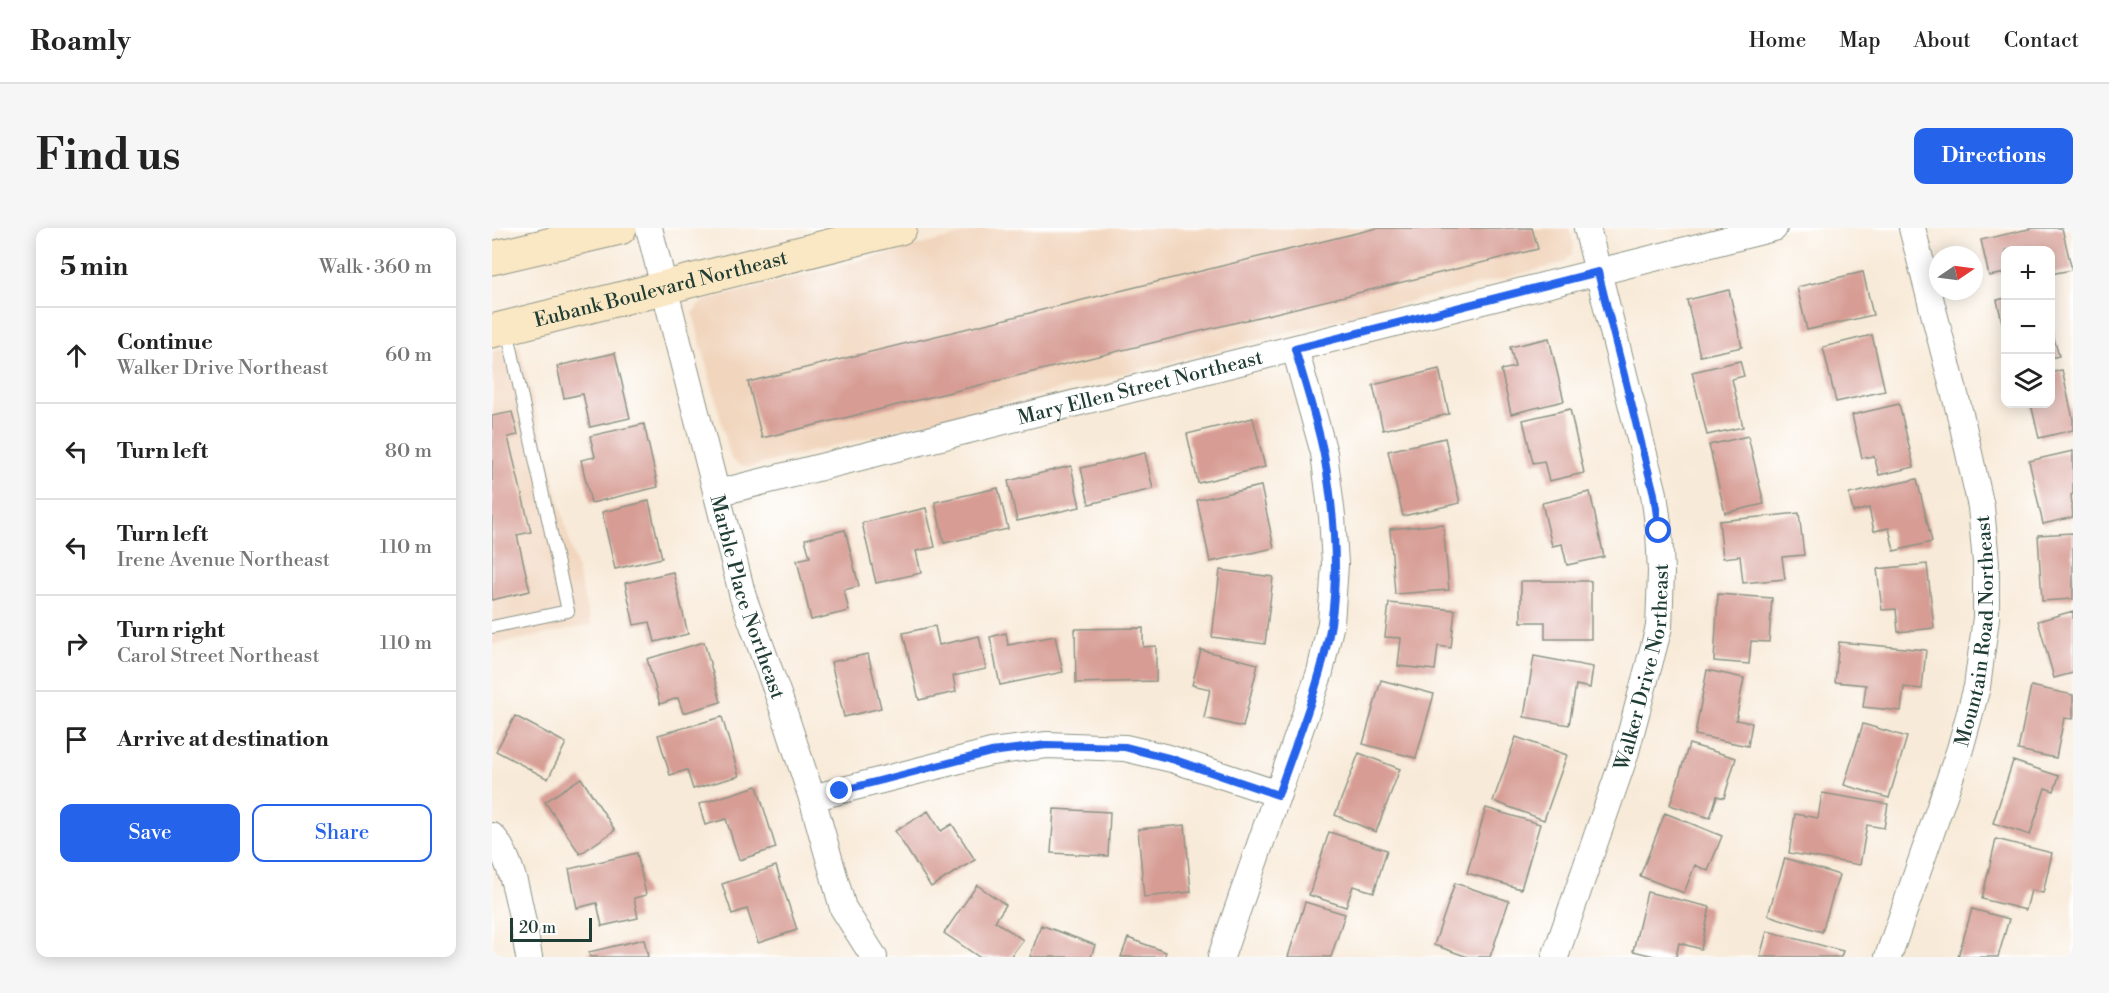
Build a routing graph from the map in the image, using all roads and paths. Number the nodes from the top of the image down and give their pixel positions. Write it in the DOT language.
graph roads {
  1 [pos="620,228"];
  2 [pos="650,228"];
  3 [pos="900,228"];
  4 [pos="1587,228"];
  5 [pos="1774,228"];
  6 [pos="1912,228"];
  7 [pos="492,258"];
  8 [pos="1598,272"];
  9 [pos="664,288"];
  10 [pos="499,329"];
  11 [pos="1295,349"];
  12 [pos="717,493"];
  13 [pos="492,627"];
  14 [pos="1278,795"];
  15 [pos="812,798"];
  16 [pos="492,836"];
  17 [pos="529,957"];
  18 [pos="874,957"];
  19 [pos="1221,957"];
  20 [pos="1555,957"];
  21 [pos="1888,957"];
  1 -- 7 [label="main road"];
  2 -- 9 [label="street, Marble Place Northeast"];
  3 -- 9 [label="main road, Eubank Boulevard Northeast"];
  4 -- 8 [label="street, Walker Drive Northeast"];
  5 -- 8 [label="street, Mary Ellen Street Northeast"];
  6 -- 21 [label="street, Mountain Road Northeast"];
  8 -- 11 [label="street, Mary Ellen Street Northeast"];
  8 -- 20 [label="street, Walker Drive Northeast"];
  9 -- 10 [label="main road, Eubank Boulevard Northeast"];
  9 -- 12 [label="street, Marble Place Northeast"];
  10 -- 13 [label="lane"];
  11 -- 12 [label="street, Mary Ellen Street Northeast"];
  11 -- 14 [label="street"];
  12 -- 15 [label="street, Marble Place Northeast"];
  14 -- 15 [label="street"];
  14 -- 19 [label="street"];
  15 -- 18 [label="street, Marble Place Northeast"];
  16 -- 17 [label="street"];
}
